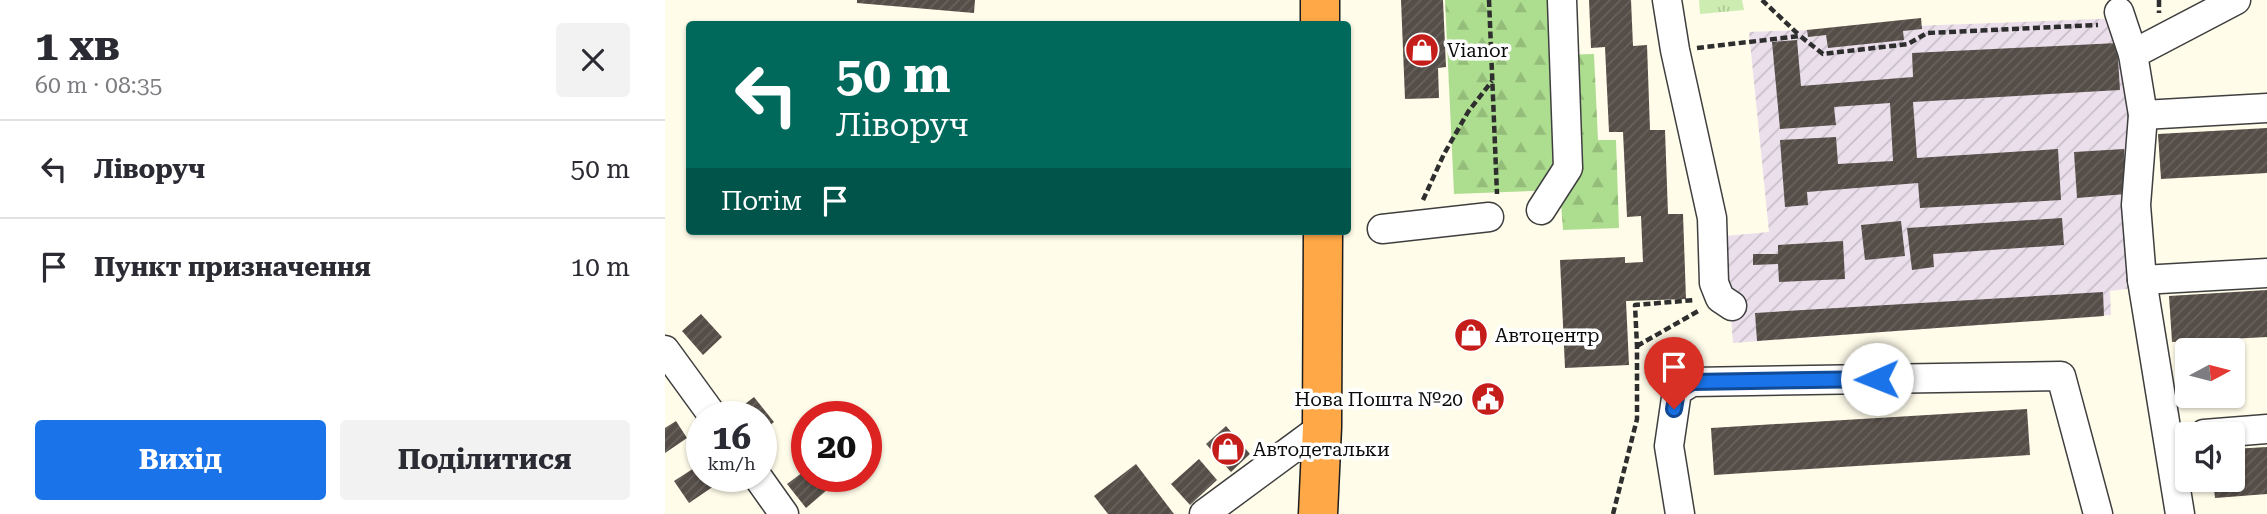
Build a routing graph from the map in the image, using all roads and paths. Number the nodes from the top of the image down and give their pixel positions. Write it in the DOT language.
graph roads {
  1 [pos="1320,0"];
  2 [pos="1489,0"];
  3 [pos="1562,0"];
  4 [pos="1667,0"];
  5 [pos="1762,0"];
  6 [pos="2236,0"];
  7 [pos="2121,18"];
  8 [pos="1320,21"];
  9 [pos="1800,36"];
  10 [pos="1675,50"];
  11 [pos="2133,54"];
  12 [pos="1492,80"];
  13 [pos="2267,108"];
  14 [pos="2143,115"];
  15 [pos="1541,210"];
  16 [pos="1489,217"];
  17 [pos="1411,226"];
  18 [pos="1382,229"];
  19 [pos="1323,235"];
  20 [pos="2267,273"];
  21 [pos="2142,280"];
  22 [pos="1726,302"];
  23 [pos="1637,346"];
  24 [pos="665,350"];
  25 [pos="702,401"];
  26 [pos="1322,427"];
  27 [pos="2175,427"];
  28 [pos="2267,429"];
  29 [pos="2245,431"];
  30 [pos="768,492"];
  31 [pos="2179,492"];
  32 [pos="784,514"];
  33 [pos="1204,514"];
  34 [pos="1318,514"];
  35 [pos="1613,514"];
  36 [pos="1680,514"];
  37 [pos="2098,514"];
  38 [pos="2180,514"];
  1 -- 8 [label="highway"];
  2 -- 12 [label="path"];
  3 -- 15 [label="street"];
  4 -- 10 [label="street"];
  5 -- 9 [label="path"];
  6 -- 11 [label="street"];
  7 -- 9 [label="path"];
  7 -- 11 [label="street"];
  9 -- 10 [label="path"];
  10 -- 22 [label="street"];
  11 -- 14 [label="street"];
  12 -- 16 [label="path"];
  12 -- 17 [label="path"];
  13 -- 14 [label="street"];
  14 -- 21 [label="street"];
  16 -- 17 [label="street"];
  17 -- 18 [label="street"];
  19 -- 26 [label="highway"];
  20 -- 21 [label="street"];
  21 -- 27 [label="street"];
  22 -- 23 [label="path"];
  22 -- 23 [label="path"];
  23 -- 35 [label="path"];
  24 -- 25 [label="street"];
  26 -- 33 [label="street"];
  26 -- 34 [label="highway"];
  28 -- 29 [label="street"];
  30 -- 32 [label="street"];
  31 -- 38 [label="street"];
  36 -- 37 [label="street"];
}
